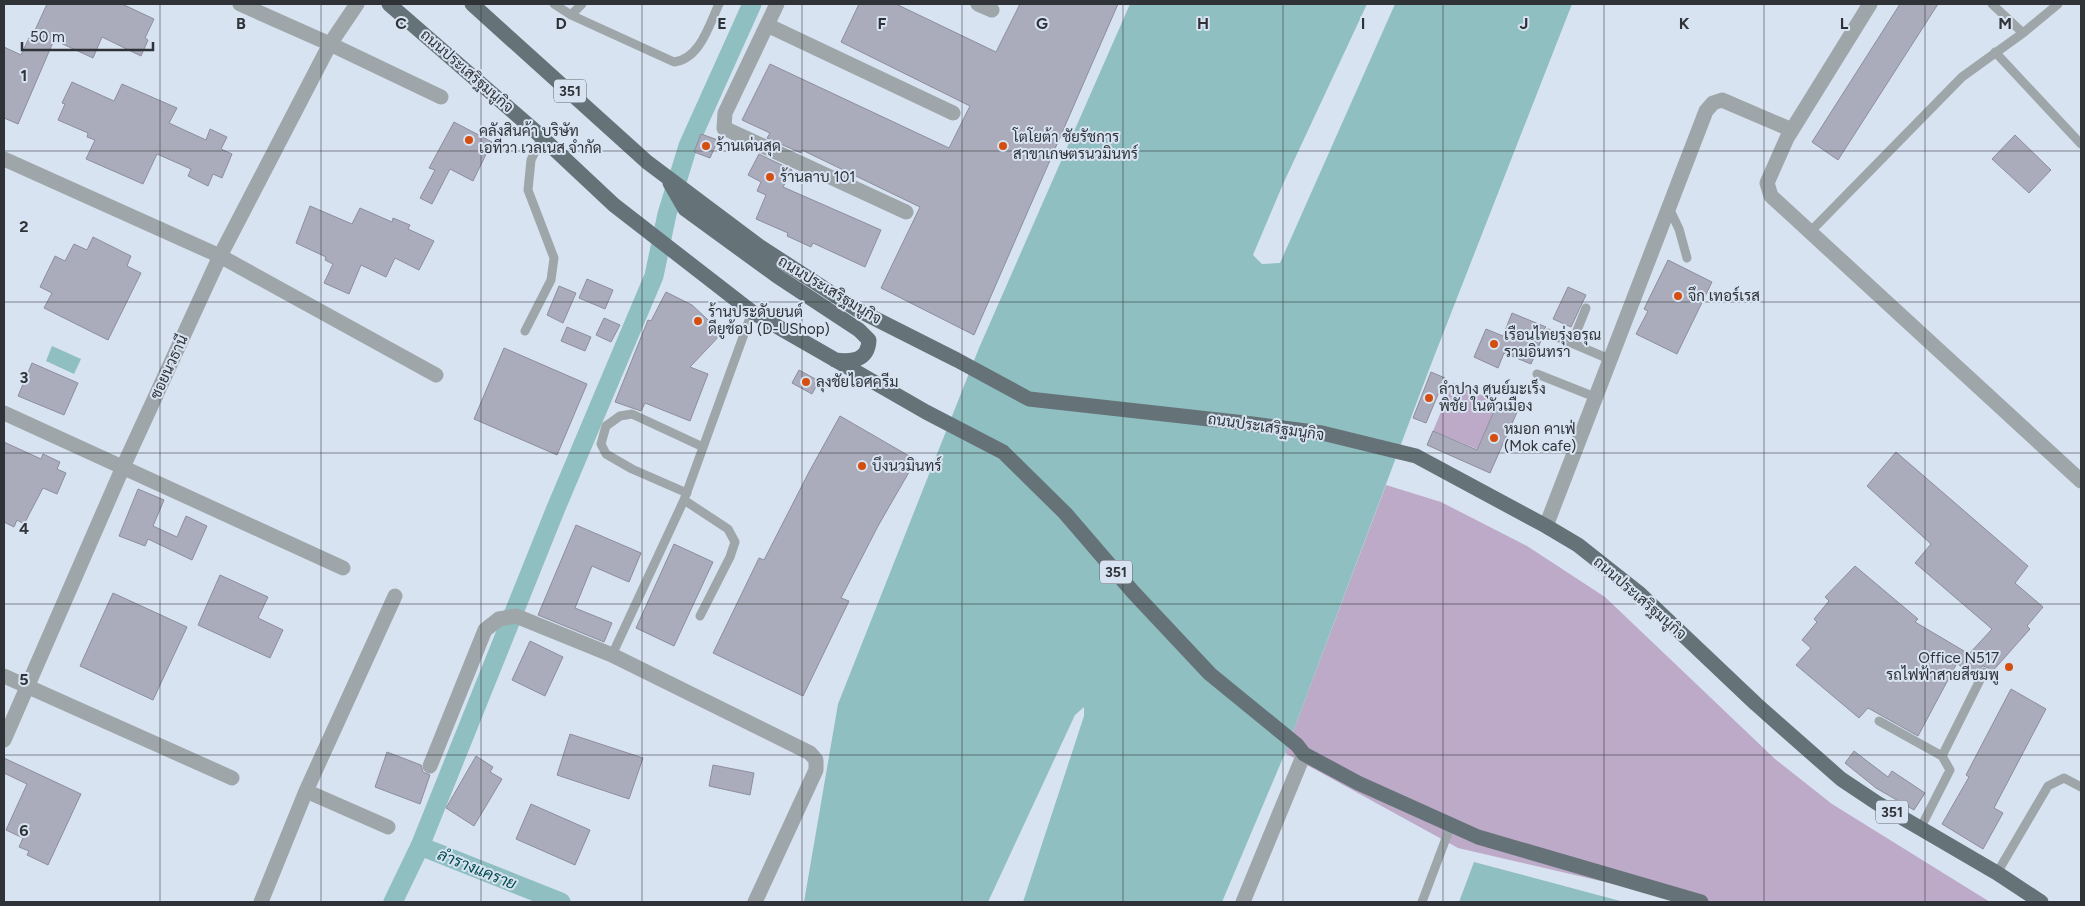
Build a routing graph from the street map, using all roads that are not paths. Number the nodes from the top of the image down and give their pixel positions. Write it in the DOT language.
graph roads {
  1 [pos="240,4"];
  2 [pos="357,4"];
  3 [pos="389,4"];
  4 [pos="472,4"];
  5 [pos="554,4"];
  6 [pos="582,4"];
  7 [pos="719,4"];
  8 [pos="777,4"];
  9 [pos="978,4"];
  10 [pos="1870,4"];
  11 [pos="1992,4"];
  12 [pos="2058,4"];
  13 [pos="992,10"];
  14 [pos="571,15"];
  15 [pos="767,25"];
  16 [pos="2023,33"];
  17 [pos="330,44"];
  18 [pos="1994,52"];
  19 [pos="441,97"];
  20 [pos="953,113"];
  21 [pos="1792,130"];
  22 [pos="542,137"];
  23 [pos="2081,144"];
  24 [pos="4,159"];
  25 [pos="684,198"];
  26 [pos="1669,208"];
  27 [pos="906,212"];
  28 [pos="1810,232"];
  29 [pos="220,256"];
  30 [pos="1687,258"];
  31 [pos="1586,308"];
  32 [pos="752,312"];
  33 [pos="525,331"];
  34 [pos="1548,332"];
  35 [pos="1572,343"];
  36 [pos="1610,359"];
  37 [pos="833,360"];
  38 [pos="1537,374"];
  39 [pos="436,376"];
  40 [pos="1595,397"];
  41 [pos="4,414"];
  42 [pos="703,447"];
  43 [pos="123,467"];
  44 [pos="2081,481"];
  45 [pos="685,496"];
  46 [pos="1546,526"];
  47 [pos="343,568"];
  48 [pos="395,596"];
  49 [pos="700,616"];
  50 [pos="612,655"];
  51 [pos="1984,672"];
  52 [pos="4,676"];
  53 [pos="28,688"];
  54 [pos="1878,721"];
  55 [pos="4,740"];
  56 [pos="1300,749"];
  57 [pos="1942,756"];
  58 [pos="430,766"];
  59 [pos="232,778"];
  60 [pos="2081,787"];
  61 [pos="306,791"];
  62 [pos="1450,825"];
  63 [pos="388,827"];
  64 [pos="1920,829"];
  65 [pos="1997,873"];
  66 [pos="1697,901"];
  67 [pos="261,902"];
  68 [pos="755,902"];
  69 [pos="1243,902"];
  70 [pos="1422,902"];
  71 [pos="2041,902"];
  1 -- 17 [label="street"];
  2 -- 17 [label="street, ซอยนวธานี"];
  3 -- 22 [label="main road, ถนนประเสริฐมนูกิจ / 351"];
  4 -- 25 [label="main road, ถนนประเสริฐมนูกิจ / 351"];
  5 -- 14 [label="lane"];
  6 -- 14 [label="lane"];
  7 -- 14 [label="lane"];
  8 -- 15 [label="street"];
  9 -- 13 [label="street"];
  10 -- 21 [label="street"];
  11 -- 16 [label="lane"];
  12 -- 16 [label="lane"];
  15 -- 20 [label="street"];
  15 -- 27 [label="street"];
  16 -- 18 [label="lane"];
  17 -- 19 [label="street"];
  17 -- 29 [label="street, ซอยนวธานี"];
  18 -- 23 [label="lane"];
  18 -- 28 [label="lane"];
  21 -- 26 [label="street"];
  21 -- 28 [label="street"];
  22 -- 32 [label="main road, ถนนประเสริฐมนูกิจ / 351"];
  22 -- 33 [label="lane"];
  24 -- 29 [label="street"];
  25 -- 37 [label="main road"];
  25 -- 46 [label="main road, ถนนประเสริฐมนูกิจ / 351"];
  26 -- 30 [label="lane"];
  26 -- 36 [label="street"];
  28 -- 44 [label="street"];
  29 -- 39 [label="street"];
  29 -- 43 [label="street, ซอยนวธานี"];
  31 -- 35 [label="lane"];
  32 -- 37 [label="main road, ถนนประเสริฐมนูกิจ / 351"];
  32 -- 42 [label="lane"];
  34 -- 35 [label="lane"];
  35 -- 36 [label="lane"];
  36 -- 40 [label="street"];
  37 -- 56 [label="main road, ถนนประเสริฐมนูกิจ / 351"];
  38 -- 40 [label="lane"];
  40 -- 46 [label="street"];
  41 -- 43 [label="street"];
  42 -- 45 [label="lane"];
  42 -- 45 [label="lane"];
  43 -- 47 [label="street"];
  43 -- 53 [label="street, ซอยนวธานี"];
  45 -- 49 [label="lane"];
  45 -- 50 [label="lane"];
  46 -- 64 [label="main road, ถนนประเสริฐมนูกิจ / 351"];
  48 -- 61 [label="street"];
  50 -- 58 [label="street"];
  50 -- 68 [label="street"];
  51 -- 57 [label="lane"];
  52 -- 53 [label="street"];
  53 -- 55 [label="street, ซอยนวธานี"];
  53 -- 59 [label="street"];
  54 -- 57 [label="lane"];
  56 -- 62 [label="main road, ถนนประเสริฐมนูกิจ / 351"];
  56 -- 69 [label="street"];
  57 -- 64 [label="lane"];
  60 -- 65 [label="lane"];
  61 -- 63 [label="street"];
  61 -- 67 [label="street"];
  62 -- 66 [label="main road, ถนนประเสริฐมนูกิจ / 351"];
  62 -- 70 [label="lane"];
  64 -- 65 [label="main road, ถนนประเสริฐมนูกิจ / 351"];
  65 -- 71 [label="main road, ถนนประเสริฐมนูกิจ / 351"];
}
